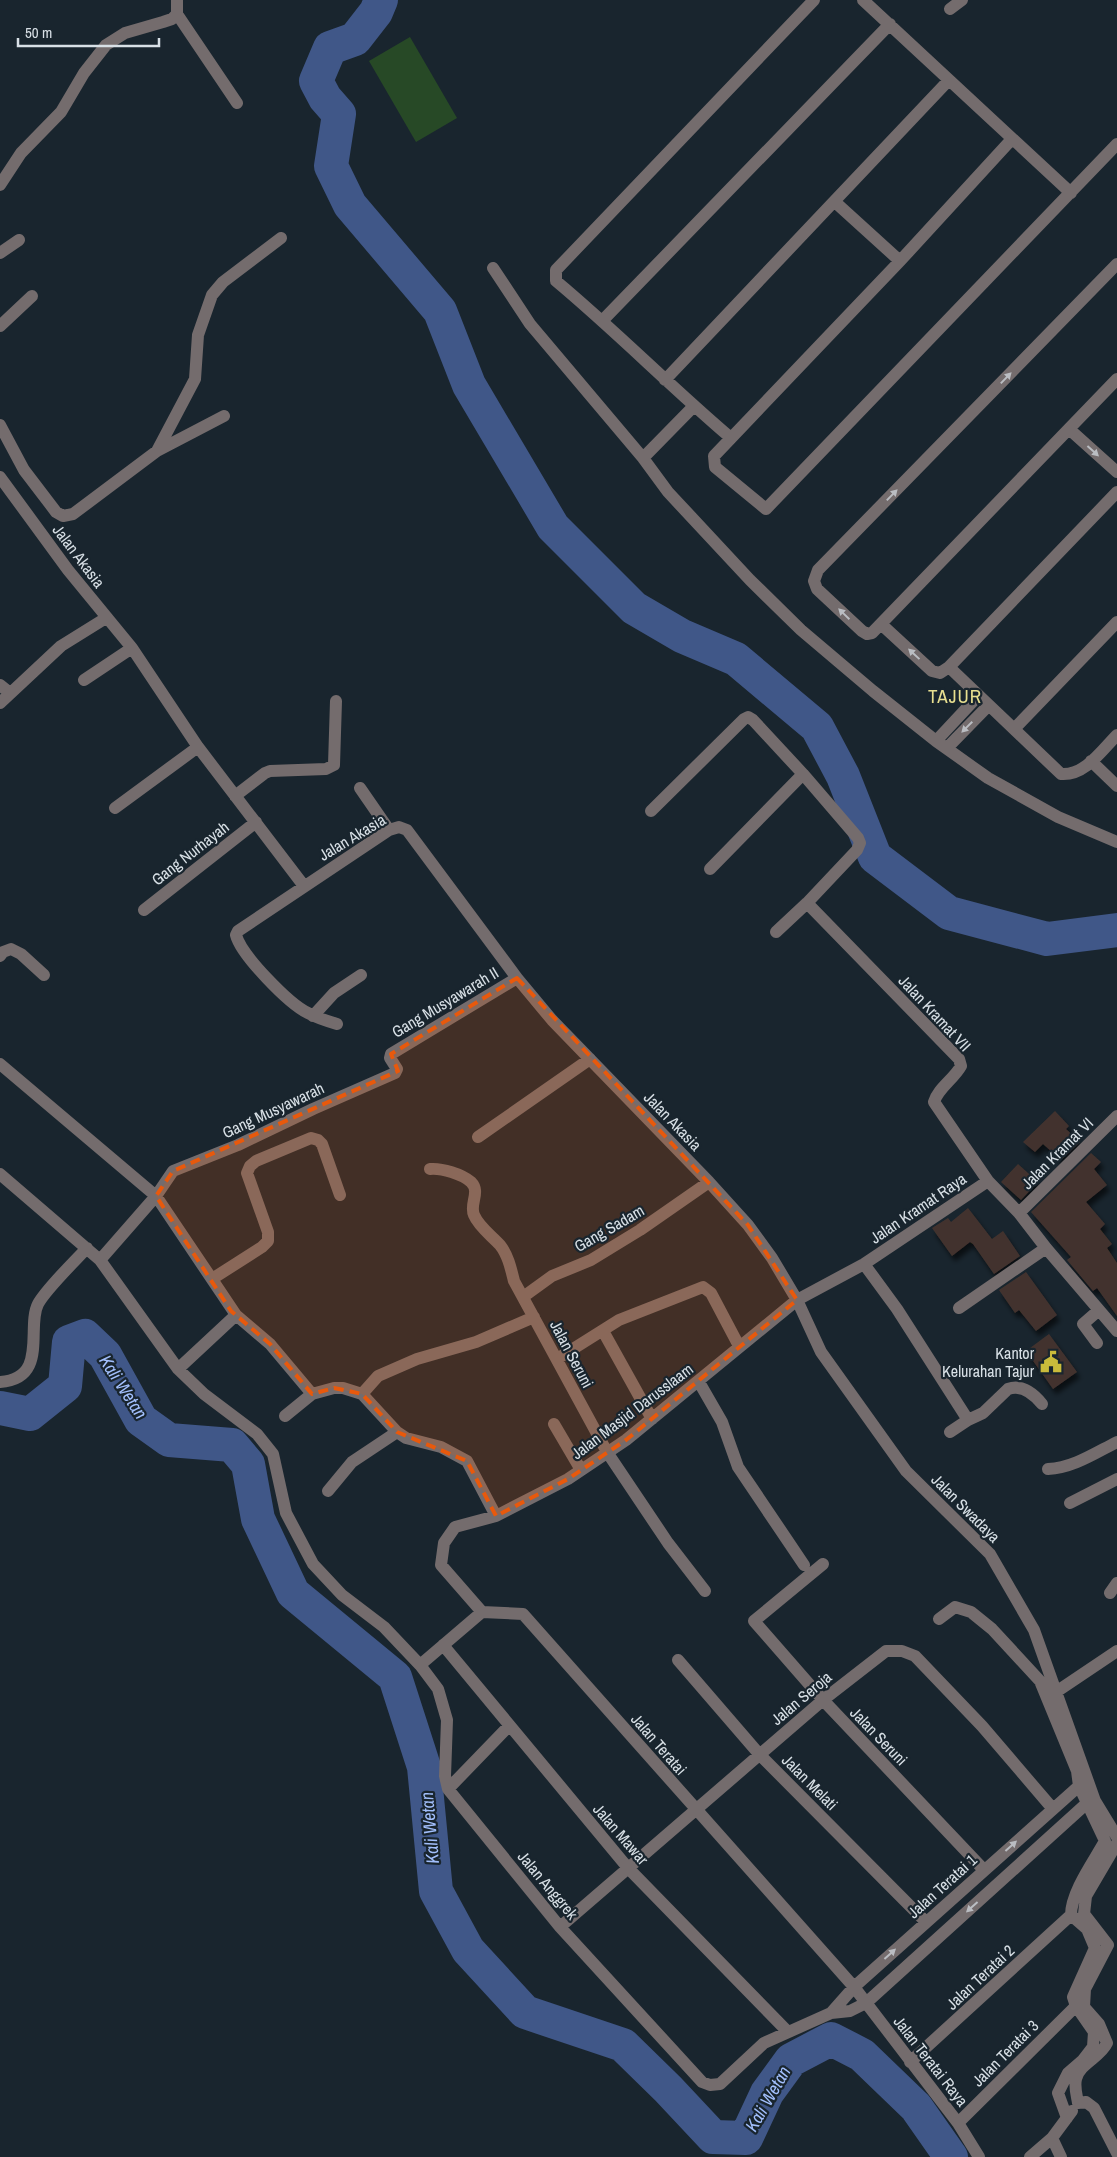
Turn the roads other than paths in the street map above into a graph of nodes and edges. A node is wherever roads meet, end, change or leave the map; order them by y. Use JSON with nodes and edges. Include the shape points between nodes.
{"nodes":[{"id":1,"x":177,"y":0,"type":"edge"},
{"id":2,"x":814,"y":0,"type":"edge"},
{"id":3,"x":863,"y":0,"type":"edge"},
{"id":4,"x":962,"y":0,"type":"edge"},
{"id":5,"x":950,"y":9,"type":"dead end"},
{"id":6,"x":177,"y":14,"type":"junction"},
{"id":7,"x":890,"y":24,"type":"junction"},
{"id":8,"x":949,"y":80,"type":"junction"},
{"id":9,"x":237,"y":103,"type":"dead end"},
{"id":10,"x":1012,"y":139,"type":"junction"},
{"id":11,"x":1117,"y":144,"type":"edge"},
{"id":12,"x":0,"y":185,"type":"edge"},
{"id":13,"x":1070,"y":194,"type":"junction"},
{"id":14,"x":835,"y":202,"type":"junction"},
{"id":15,"x":281,"y":238,"type":"dead end"},
{"id":16,"x":19,"y":240,"type":"dead end"},
{"id":17,"x":0,"y":253,"type":"edge"},
{"id":18,"x":900,"y":261,"type":"junction"},
{"id":19,"x":1117,"y":264,"type":"edge"},
{"id":20,"x":493,"y":268,"type":"dead end"},
{"id":21,"x":32,"y":296,"type":"dead end"},
{"id":22,"x":603,"y":320,"type":"junction"},
{"id":23,"x":0,"y":326,"type":"edge"},
{"id":24,"x":1117,"y":379,"type":"edge"},
{"id":25,"x":665,"y":380,"type":"junction"},
{"id":26,"x":694,"y":406,"type":"junction"},
{"id":27,"x":224,"y":416,"type":"dead end"},
{"id":28,"x":0,"y":425,"type":"edge"},
{"id":29,"x":1069,"y":429,"type":"junction"},
{"id":30,"x":731,"y":438,"type":"junction"},
{"id":31,"x":158,"y":451,"type":"junction"},
{"id":32,"x":643,"y":458,"type":"junction"},
{"id":33,"x":1117,"y":472,"type":"edge"},
{"id":34,"x":0,"y":477,"type":"edge"},
{"id":35,"x":1117,"y":492,"type":"edge"},
{"id":36,"x":106,"y":618,"type":"junction"},
{"id":37,"x":1117,"y":622,"type":"edge"},
{"id":38,"x":881,"y":624,"type":"junction"},
{"id":39,"x":132,"y":648,"type":"junction"},
{"id":40,"x":949,"y":667,"type":"junction"},
{"id":41,"x":84,"y":680,"type":"dead end"},
{"id":42,"x":5,"y":689,"type":"edge"},
{"id":43,"x":978,"y":696,"type":"junction"},
{"id":44,"x":336,"y":701,"type":"dead end"},
{"id":45,"x":0,"y":704,"type":"edge"},
{"id":46,"x":988,"y":706,"type":"junction"},
{"id":47,"x":1014,"y":729,"type":"junction"},
{"id":48,"x":1117,"y":735,"type":"edge"},
{"id":49,"x":942,"y":741,"type":"junction"},
{"id":50,"x":198,"y":747,"type":"junction"},
{"id":51,"x":1091,"y":761,"type":"junction"},
{"id":52,"x":803,"y":774,"type":"junction"},
{"id":53,"x":1117,"y":786,"type":"edge"},
{"id":54,"x":360,"y":788,"type":"dead end"},
{"id":55,"x":235,"y":796,"type":"junction"},
{"id":56,"x":115,"y":808,"type":"dead end"},
{"id":57,"x":651,"y":811,"type":"dead end"},
{"id":58,"x":256,"y":822,"type":"junction"},
{"id":59,"x":389,"y":830,"type":"junction"},
{"id":60,"x":1114,"y":837,"type":"edge"},
{"id":61,"x":710,"y":869,"type":"dead end"},
{"id":62,"x":304,"y":886,"type":"junction"},
{"id":63,"x":806,"y":903,"type":"junction"},
{"id":64,"x":144,"y":910,"type":"dead end"},
{"id":65,"x":776,"y":932,"type":"dead end"},
{"id":66,"x":0,"y":956,"type":"edge"},
{"id":67,"x":44,"y":975,"type":"dead end"},
{"id":68,"x":361,"y":975,"type":"dead end"},
{"id":69,"x":517,"y":978,"type":"junction"},
{"id":70,"x":313,"y":1016,"type":"junction"},
{"id":71,"x":337,"y":1024,"type":"dead end"},
{"id":72,"x":390,"y":1056,"type":"joint"},
{"id":73,"x":590,"y":1059,"type":"junction"},
{"id":74,"x":0,"y":1064,"type":"edge"},
{"id":75,"x":1117,"y":1116,"type":"edge"},
{"id":76,"x":478,"y":1137,"type":"dead end"},
{"id":77,"x":430,"y":1169,"type":"dead end"},
{"id":78,"x":0,"y":1174,"type":"edge"},
{"id":79,"x":988,"y":1181,"type":"junction"},
{"id":80,"x":709,"y":1182,"type":"junction"},
{"id":81,"x":340,"y":1195,"type":"dead end"},
{"id":82,"x":156,"y":1196,"type":"junction"},
{"id":83,"x":1019,"y":1213,"type":"junction"},
{"id":84,"x":87,"y":1248,"type":"junction"},
{"id":85,"x":1046,"y":1248,"type":"junction"},
{"id":86,"x":100,"y":1260,"type":"junction"},
{"id":87,"x":864,"y":1264,"type":"junction"},
{"id":88,"x":212,"y":1279,"type":"junction"},
{"id":89,"x":523,"y":1297,"type":"junction"},
{"id":90,"x":797,"y":1300,"type":"junction"},
{"id":91,"x":959,"y":1308,"type":"dead end"},
{"id":92,"x":1099,"y":1310,"type":"junction"},
{"id":93,"x":236,"y":1315,"type":"junction"},
{"id":94,"x":534,"y":1317,"type":"junction"},
{"id":95,"x":1114,"y":1322,"type":"edge"},
{"id":96,"x":603,"y":1331,"type":"junction"},
{"id":97,"x":1097,"y":1343,"type":"dead end"},
{"id":98,"x":739,"y":1346,"type":"junction"},
{"id":99,"x":556,"y":1359,"type":"junction"},
{"id":100,"x":178,"y":1369,"type":"junction"},
{"id":101,"x":0,"y":1382,"type":"edge"},
{"id":102,"x":698,"y":1382,"type":"junction"},
{"id":103,"x":312,"y":1394,"type":"junction"},
{"id":104,"x":362,"y":1394,"type":"junction"},
{"id":105,"x":1042,"y":1404,"type":"dead end"},
{"id":106,"x":285,"y":1416,"type":"dead end"},
{"id":107,"x":652,"y":1418,"type":"junction"},
{"id":108,"x":968,"y":1420,"type":"junction"},
{"id":109,"x":554,"y":1424,"type":"dead end"},
{"id":110,"x":396,"y":1432,"type":"junction"},
{"id":111,"x":950,"y":1432,"type":"dead end"},
{"id":112,"x":1117,"y":1442,"type":"edge"},
{"id":113,"x":607,"y":1452,"type":"junction"},
{"id":114,"x":1048,"y":1469,"type":"dead end"},
{"id":115,"x":581,"y":1470,"type":"junction"},
{"id":116,"x":1117,"y":1479,"type":"edge"},
{"id":117,"x":328,"y":1491,"type":"dead end"},
{"id":118,"x":1070,"y":1503,"type":"dead end"},
{"id":119,"x":496,"y":1516,"type":"junction"},
{"id":120,"x":823,"y":1564,"type":"dead end"},
{"id":121,"x":804,"y":1565,"type":"dead end"},
{"id":122,"x":705,"y":1591,"type":"dead end"},
{"id":123,"x":482,"y":1612,"type":"junction"},
{"id":124,"x":939,"y":1619,"type":"dead end"},
{"id":125,"x":443,"y":1645,"type":"junction"},
{"id":126,"x":1117,"y":1651,"type":"edge"},
{"id":127,"x":678,"y":1660,"type":"dead end"},
{"id":128,"x":420,"y":1665,"type":"junction"},
{"id":129,"x":1045,"y":1678,"type":"junction"},
{"id":130,"x":1056,"y":1692,"type":"junction"},
{"id":131,"x":823,"y":1700,"type":"junction"},
{"id":132,"x":509,"y":1726,"type":"junction"},
{"id":133,"x":760,"y":1755,"type":"junction"},
{"id":134,"x":1079,"y":1786,"type":"junction"},
{"id":135,"x":448,"y":1788,"type":"junction"},
{"id":136,"x":1086,"y":1804,"type":"junction"},
{"id":137,"x":1053,"y":1809,"type":"junction"},
{"id":138,"x":696,"y":1810,"type":"junction"},
{"id":139,"x":1117,"y":1837,"type":"edge"},
{"id":140,"x":1117,"y":1843,"type":"edge"},
{"id":141,"x":628,"y":1868,"type":"junction"},
{"id":142,"x":984,"y":1870,"type":"junction"},
{"id":143,"x":1071,"y":1915,"type":"junction"},
{"id":144,"x":926,"y":1922,"type":"junction"},
{"id":145,"x":560,"y":1927,"type":"junction"},
{"id":146,"x":854,"y":1987,"type":"junction"},
{"id":147,"x":866,"y":2003,"type":"junction"},
{"id":148,"x":1076,"y":2006,"type":"junction"},
{"id":149,"x":831,"y":2013,"type":"junction"},
{"id":150,"x":787,"y":2032,"type":"junction"},
{"id":151,"x":910,"y":2062,"type":"junction"},
{"id":152,"x":720,"y":2084,"type":"joint"},
{"id":153,"x":1078,"y":2104,"type":"junction"},
{"id":154,"x":1067,"y":2118,"type":"junction"},
{"id":155,"x":958,"y":2123,"type":"junction"},
{"id":156,"x":1052,"y":2138,"type":"junction"},
{"id":157,"x":1117,"y":2154,"type":"edge"},
{"id":158,"x":979,"y":2157,"type":"edge"},
{"id":159,"x":1030,"y":2157,"type":"edge"},
{"id":160,"x":1061,"y":2157,"type":"edge"}],
"edges":[{"from":1,"to":6,"type":"street"},
{"from":2,"to":22,"type":"street","via":[[556,270],[556,281]]},
{"from":3,"to":7,"type":"street"},
{"from":4,"to":5,"type":"street"},
{"from":6,"to":9,"type":"street"},
{"from":6,"to":12,"type":"street","via":[[172,19],[125,33],[106,45],[84,73],[62,112],[21,153]]},
{"from":7,"to":8,"type":"street"},
{"from":7,"to":22,"type":"street"},
{"from":8,"to":10,"type":"street"},
{"from":8,"to":14,"type":"street"},
{"from":10,"to":13,"type":"street"},
{"from":10,"to":18,"type":"street"},
{"from":11,"to":13,"type":"street"},
{"from":13,"to":30,"type":"street","via":[[766,509],[715,467],[714,456]]},
{"from":14,"to":18,"type":"street"},
{"from":14,"to":25,"type":"street"},
{"from":15,"to":31,"type":"street","via":[[223,282],[212,295],[198,335],[196,379]]},
{"from":16,"to":17,"type":"street"},
{"from":18,"to":30,"type":"street"},
{"from":38,"to":19,"type":"street","one_way":true,"via":[[872,633],[862,632],[818,589],[814,581],[818,570]]},
{"from":20,"to":32,"type":"street","via":[[530,324]]},
{"from":21,"to":23,"type":"street"},
{"from":22,"to":25,"type":"street"},
{"from":24,"to":29,"type":"street"},
{"from":25,"to":26,"type":"street"},
{"from":26,"to":30,"type":"street"},
{"from":26,"to":32,"type":"street"},
{"from":27,"to":31,"type":"street"},
{"from":28,"to":31,"type":"street","via":[[24,470],[56,512],[63,516],[73,514]]},
{"from":29,"to":33,"type":"street","one_way":true},
{"from":29,"to":38,"type":"street"},
{"from":32,"to":49,"type":"street","via":[[668,492],[795,624],[873,692]]},
{"from":34,"to":36,"type":"street","name":"Jalan Akasia"},
{"from":35,"to":40,"type":"street"},
{"from":36,"to":39,"type":"street","name":"Jalan Akasia"},
{"from":36,"to":42,"type":"street","via":[[61,646]]},
{"from":37,"to":47,"type":"street"},
{"from":40,"to":38,"type":"street","one_way":true,"via":[[940,673],[932,671]]},
{"from":39,"to":41,"type":"street"},
{"from":39,"to":50,"type":"street","name":"Jalan Akasia"},
{"from":40,"to":43,"type":"street"},
{"from":42,"to":45,"type":"street"},
{"from":43,"to":46,"type":"street"},
{"from":43,"to":49,"type":"street"},
{"from":44,"to":55,"type":"street","via":[[334,765],[326,769],[270,771]]},
{"from":46,"to":47,"type":"street"},
{"from":46,"to":49,"type":"street","one_way":true},
{"from":47,"to":51,"type":"street","via":[[1062,774],[1071,775]]},
{"from":48,"to":51,"type":"street"},
{"from":49,"to":60,"type":"street","via":[[988,778],[1058,816]]},
{"from":50,"to":55,"type":"street","name":"Jalan Akasia"},
{"from":50,"to":56,"type":"street"},
{"from":51,"to":53,"type":"street"},
{"from":52,"to":57,"type":"street","via":[[748,717]]},
{"from":52,"to":61,"type":"street"},
{"from":52,"to":63,"type":"street","via":[[860,843]]},
{"from":54,"to":59,"type":"street"},
{"from":55,"to":58,"type":"street","name":"Jalan Akasia"},
{"from":58,"to":62,"type":"street","name":"Jalan Akasia"},
{"from":58,"to":64,"type":"street","name":"Gang Nurhayah"},
{"from":59,"to":62,"type":"street","name":"Jalan Akasia"},
{"from":59,"to":69,"type":"street","name":"Jalan Akasia","via":[[399,827],[407,830]]},
{"from":62,"to":70,"type":"street","via":[[236,935],[247,956],[277,989]]},
{"from":63,"to":65,"type":"street"},
{"from":63,"to":79,"type":"street","name":"Jalan Kramat VII","via":[[959,1059],[961,1066],[957,1073],[934,1102]]},
{"from":66,"to":67,"type":"street","via":[[11,949]]},
{"from":68,"to":70,"type":"street","via":[[334,993]]},
{"from":69,"to":72,"type":"street","name":"Gang Musyawarah II"},
{"from":69,"to":73,"type":"street","name":"Jalan Akasia"},
{"from":70,"to":71,"type":"street"},
{"from":72,"to":82,"type":"street","name":"Gang Musyawarah","via":[[397,1069],[395,1073],[173,1172]]},
{"from":73,"to":76,"type":"street"},
{"from":73,"to":80,"type":"street","name":"Jalan Akasia"},
{"from":74,"to":82,"type":"street"},
{"from":75,"to":83,"type":"street","name":"Jalan Kramat VI"},
{"from":77,"to":89,"type":"street","name":"Jalan Seruni","via":[[444,1170],[469,1180],[473,1185],[476,1192],[472,1212],[500,1246]]},
{"from":78,"to":84,"type":"street"},
{"from":79,"to":83,"type":"street","name":"Jalan Kramat Raya"},
{"from":79,"to":87,"type":"street","name":"Jalan Kramat Raya"},
{"from":80,"to":89,"type":"street","name":"Gang Sadam","via":[[640,1230],[591,1260],[552,1276]]},
{"from":80,"to":90,"type":"street","name":"Jalan Akasia","via":[[748,1225]]},
{"from":81,"to":88,"type":"street","via":[[318,1140],[311,1138],[256,1161],[247,1173],[268,1232],[268,1241]]},
{"from":82,"to":86,"type":"street"},
{"from":82,"to":88,"type":"street"},
{"from":83,"to":85,"type":"street","name":"Jalan Kramat Raya"},
{"from":84,"to":86,"type":"street"},
{"from":84,"to":101,"type":"street","via":[[38,1304],[34,1350],[24,1372]]},
{"from":85,"to":91,"type":"street"},
{"from":85,"to":92,"type":"street","name":"Jalan Kramat Raya"},
{"from":86,"to":100,"type":"street"},
{"from":87,"to":90,"type":"street","name":"Jalan Kramat Raya"},
{"from":87,"to":108,"type":"street"},
{"from":88,"to":93,"type":"street"},
{"from":89,"to":94,"type":"street","name":"Jalan Seruni"},
{"from":90,"to":98,"type":"street","name":"Jalan Masjid Darusslaam"},
{"from":90,"to":129,"type":"street","name":"Jalan Swadaya","via":[[821,1352],[906,1471],[990,1554],[1034,1630]]},
{"from":92,"to":95,"type":"street","name":"Jalan Kramat Raya"},
{"from":92,"to":97,"type":"street","via":[[1083,1324]]},
{"from":93,"to":100,"type":"street"},
{"from":93,"to":103,"type":"street","via":[[270,1344]]},
{"from":94,"to":99,"type":"street","name":"Jalan Seruni"},
{"from":94,"to":104,"type":"street","via":[[476,1342],[417,1359],[378,1376]]},
{"from":96,"to":98,"type":"street","via":[[619,1320],[704,1287],[711,1293]]},
{"from":96,"to":99,"type":"street"},
{"from":96,"to":107,"type":"street"},
{"from":98,"to":102,"type":"street","name":"Jalan Masjid Darusslaam"},
{"from":99,"to":113,"type":"street","name":"Jalan Seruni"},
{"from":100,"to":128,"type":"street","via":[[204,1394],[256,1434],[273,1454],[286,1513],[314,1564],[342,1596],[384,1627]]},
{"from":102,"to":107,"type":"street","name":"Jalan Masjid Darusslaam"},
{"from":102,"to":121,"type":"street","via":[[722,1422],[738,1467]]},
{"from":103,"to":104,"type":"street","via":[[334,1388]]},
{"from":103,"to":106,"type":"street"},
{"from":104,"to":110,"type":"street"},
{"from":105,"to":108,"type":"street","via":[[1028,1391],[1013,1387],[983,1413]]},
{"from":107,"to":113,"type":"street","name":"Jalan Masjid Darusslaam"},
{"from":108,"to":111,"type":"street"},
{"from":109,"to":115,"type":"street"},
{"from":110,"to":117,"type":"street","via":[[352,1462]]},
{"from":110,"to":119,"type":"street","via":[[406,1438],[441,1447],[466,1461]]},
{"from":112,"to":114,"type":"street","via":[[1078,1462],[1060,1469]]},
{"from":113,"to":115,"type":"street","name":"Jalan Masjid Darusslaam"},
{"from":113,"to":122,"type":"street","name":"Jalan Seruni","via":[[668,1543]]},
{"from":115,"to":119,"type":"street","name":"Jalan Masjid Darusslaam"},
{"from":116,"to":118,"type":"street"},
{"from":119,"to":123,"type":"street","name":"Jalan Masjid Darusslaam","via":[[455,1528],[444,1543],[440,1565]]},
{"from":120,"to":131,"type":"street","name":"Jalan Seruni","via":[[754,1621]]},
{"from":123,"to":125,"type":"street"},
{"from":123,"to":138,"type":"street","name":"Jalan Teratai","via":[[523,1614]]},
{"from":124,"to":129,"type":"street","via":[[955,1607],[971,1612]]},
{"from":125,"to":128,"type":"street"},
{"from":125,"to":132,"type":"street","name":"Jalan Mawar"},
{"from":126,"to":130,"type":"street"},
{"from":127,"to":133,"type":"street","name":"Jalan Melati"},
{"from":128,"to":135,"type":"street","via":[[438,1690],[447,1720],[445,1776]]},
{"from":129,"to":130,"type":"street","name":"Jalan Swadaya"},
{"from":129,"to":134,"type":"street","via":[[1077,1771]]},
{"from":130,"to":139,"type":"street","name":"Jalan Swadaya","via":[[1095,1801]]},
{"from":131,"to":133,"type":"street","name":"Jalan Seroja"},
{"from":131,"to":137,"type":"street","name":"Jalan Seroja","via":[[886,1651],[902,1650],[915,1656],[982,1726]]},
{"from":131,"to":142,"type":"street","name":"Jalan Seruni"},
{"from":132,"to":135,"type":"street"},
{"from":132,"to":141,"type":"street","name":"Jalan Mawar"},
{"from":133,"to":138,"type":"street","name":"Jalan Seroja"},
{"from":133,"to":144,"type":"street","name":"Jalan Melati"},
{"from":134,"to":136,"type":"street"},
{"from":134,"to":137,"type":"street","name":"Jalan Teratai 1"},
{"from":135,"to":145,"type":"street","name":"Jalan Anggrek"},
{"from":136,"to":143,"type":"street","via":[[1105,1841],[1082,1881]]},
{"from":136,"to":147,"type":"street","name":"Jalan Teratai 1","one_way":true},
{"from":142,"to":137,"type":"street","name":"Jalan Teratai 1","one_way":true},
{"from":138,"to":141,"type":"street","name":"Jalan Seroja"},
{"from":138,"to":146,"type":"street","name":"Jalan Teratai"},
{"from":140,"to":153,"type":"street","via":[[1086,1896],[1084,1914],[1108,1945],[1085,1989],[1084,2008],[1099,2024],[1107,2043],[1078,2073]]},
{"from":141,"to":145,"type":"street","name":"Jalan Seroja"},
{"from":141,"to":150,"type":"street","name":"Jalan Mawar"},
{"from":142,"to":144,"type":"street","name":"Jalan Teratai 1"},
{"from":143,"to":148,"type":"street","via":[[1086,1929],[1095,1948],[1073,1997]]},
{"from":143,"to":151,"type":"street","name":"Jalan Teratai 2"},
{"from":146,"to":144,"type":"street","name":"Jalan Teratai 1","one_way":true},
{"from":145,"to":152,"type":"street","name":"Jalan Anggrek","via":[[702,2082]]},
{"from":146,"to":147,"type":"street","name":"Jalan Teratai Raya"},
{"from":146,"to":149,"type":"street","name":"Jalan Teratai 1"},
{"from":147,"to":149,"type":"street","name":"Jalan Teratai 1","via":[[850,2011]]},
{"from":147,"to":151,"type":"street","name":"Jalan Teratai Raya"},
{"from":148,"to":154,"type":"street","via":[[1094,2032],[1092,2047],[1068,2073],[1058,2093]]},
{"from":148,"to":155,"type":"street","name":"Jalan Teratai 3"},
{"from":149,"to":150,"type":"street","name":"Jalan Teratai 1"},
{"from":150,"to":152,"type":"street","name":"Jalan Teratai 1","via":[[764,2043]]},
{"from":151,"to":155,"type":"street","name":"Jalan Teratai Raya"},
{"from":153,"to":154,"type":"street"},
{"from":153,"to":157,"type":"street","via":[[1086,2102],[1094,2108]]},
{"from":154,"to":156,"type":"street"},
{"from":155,"to":158,"type":"street","name":"Jalan Teratai Raya"},
{"from":156,"to":159,"type":"street"},
{"from":156,"to":160,"type":"street"}]}
